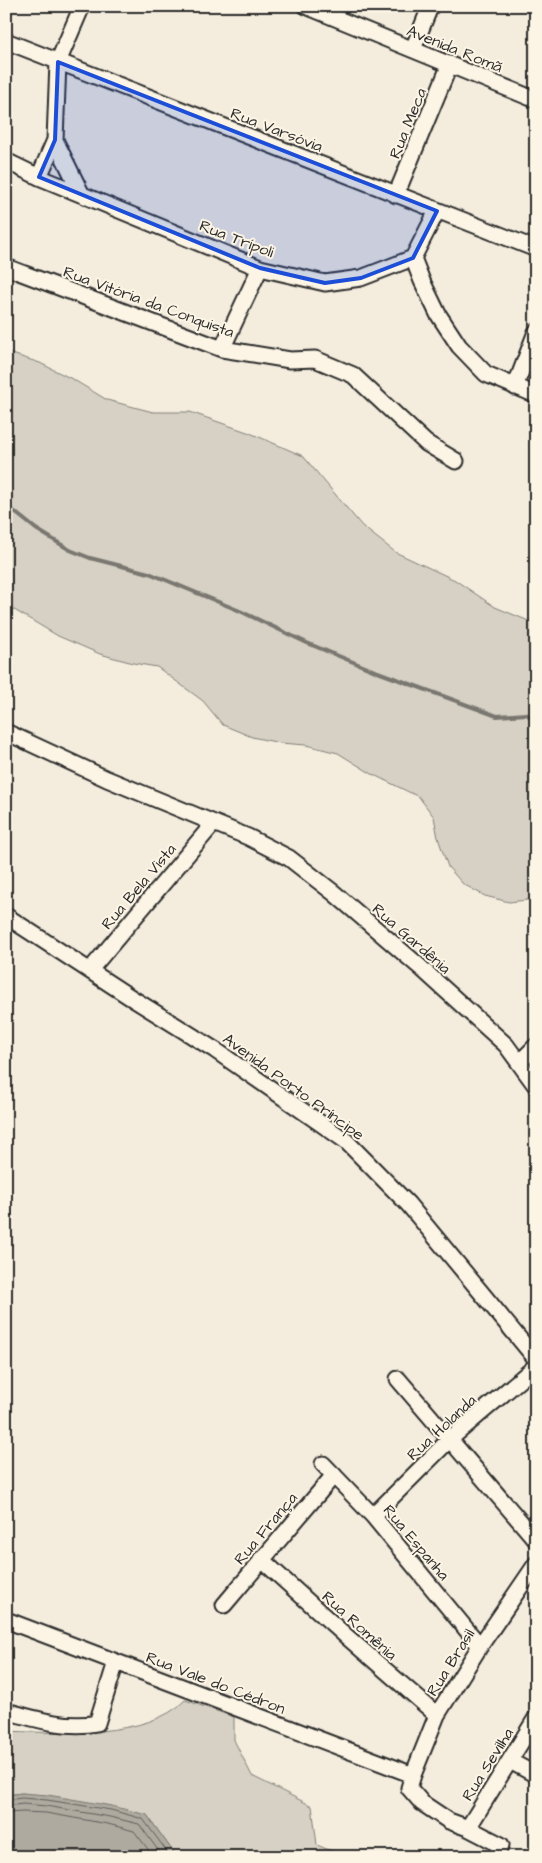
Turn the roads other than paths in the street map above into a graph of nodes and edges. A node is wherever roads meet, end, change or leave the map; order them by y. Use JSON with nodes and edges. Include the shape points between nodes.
{"nodes":[{"id":1,"x":82,"y":6,"type":"edge"},
{"id":2,"x":306,"y":6,"type":"edge"},
{"id":3,"x":430,"y":7,"type":"edge"},
{"id":4,"x":6,"y":41,"type":"edge"},
{"id":5,"x":413,"y":49,"type":"junction"},
{"id":6,"x":58,"y":62,"type":"junction"},
{"id":7,"x":450,"y":64,"type":"junction"},
{"id":8,"x":536,"y":100,"type":"edge"},
{"id":9,"x":55,"y":140,"type":"junction"},
{"id":10,"x":6,"y":161,"type":"edge"},
{"id":11,"x":39,"y":177,"type":"junction"},
{"id":12,"x":81,"y":193,"type":"junction"},
{"id":13,"x":396,"y":195,"type":"junction"},
{"id":14,"x":437,"y":211,"type":"junction"},
{"id":15,"x":536,"y":249,"type":"edge"},
{"id":16,"x":413,"y":258,"type":"junction"},
{"id":17,"x":6,"y":267,"type":"edge"},
{"id":18,"x":260,"y":268,"type":"junction"},
{"id":19,"x":536,"y":332,"type":"edge"},
{"id":20,"x":222,"y":349,"type":"junction"},
{"id":21,"x":515,"y":386,"type":"junction"},
{"id":22,"x":536,"y":395,"type":"edge"},
{"id":23,"x":456,"y":461,"type":"dead end"},
{"id":24,"x":6,"y":732,"type":"edge"},
{"id":25,"x":213,"y":824,"type":"junction"},
{"id":26,"x":6,"y":916,"type":"edge"},
{"id":27,"x":90,"y":970,"type":"junction"},
{"id":28,"x":536,"y":1046,"type":"edge"},
{"id":29,"x":520,"y":1062,"type":"junction"},
{"id":30,"x":536,"y":1086,"type":"edge"},
{"id":31,"x":536,"y":1359,"type":"edge"},
{"id":32,"x":536,"y":1366,"type":"edge"},
{"id":33,"x":398,"y":1379,"type":"dead end"},
{"id":34,"x":450,"y":1440,"type":"junction"},
{"id":35,"x":328,"y":1469,"type":"joint"},
{"id":36,"x":373,"y":1516,"type":"junction"},
{"id":37,"x":536,"y":1540,"type":"edge"},
{"id":38,"x":261,"y":1559,"type":"junction"},
{"id":39,"x":536,"y":1564,"type":"edge"},
{"id":40,"x":224,"y":1605,"type":"dead end"},
{"id":41,"x":6,"y":1620,"type":"edge"},
{"id":42,"x":480,"y":1646,"type":"junction"},
{"id":43,"x":116,"y":1662,"type":"junction"},
{"id":44,"x":6,"y":1710,"type":"edge"},
{"id":45,"x":437,"y":1715,"type":"junction"},
{"id":46,"x":535,"y":1722,"type":"edge"},
{"id":47,"x":510,"y":1761,"type":"junction"},
{"id":48,"x":536,"y":1775,"type":"edge"},
{"id":49,"x":411,"y":1782,"type":"junction"},
{"id":50,"x":468,"y":1828,"type":"junction"},
{"id":51,"x":495,"y":1857,"type":"edge"}],
"edges":[{"from":1,"to":6,"type":"street"},
{"from":2,"to":5,"type":"street","name":"Avenida Romã"},
{"from":3,"to":5,"type":"street"},
{"from":4,"to":6,"type":"street","name":"Rua Varsóvia"},
{"from":5,"to":7,"type":"street","name":"Avenida Romã"},
{"from":6,"to":9,"type":"street"},
{"from":6,"to":13,"type":"street","name":"Rua Varsóvia"},
{"from":7,"to":8,"type":"street","name":"Avenida Romã"},
{"from":7,"to":13,"type":"street","name":"Rua Meca"},
{"from":9,"to":11,"type":"street"},
{"from":9,"to":12,"type":"street"},
{"from":10,"to":11,"type":"street","name":"Rua Trípoli"},
{"from":11,"to":12,"type":"street","name":"Rua Trípoli"},
{"from":12,"to":18,"type":"street","name":"Rua Trípoli"},
{"from":13,"to":14,"type":"street","name":"Rua Varsóvia"},
{"from":14,"to":15,"type":"street","name":"Rua Varsóvia"},
{"from":14,"to":16,"type":"street"},
{"from":16,"to":18,"type":"street","name":"Rua Trípoli","via":[[361,278],[325,283]]},
{"from":16,"to":21,"type":"street","via":[[438,314],[459,346],[486,374]]},
{"from":17,"to":20,"type":"street","name":"Rua Vitória da Conquista"},
{"from":18,"to":20,"type":"street"},
{"from":19,"to":21,"type":"street"},
{"from":20,"to":23,"type":"street","name":"Rua Vitória da Conquista","via":[[290,360],[315,359],[353,375],[426,443]]},
{"from":21,"to":22,"type":"street"},
{"from":24,"to":25,"type":"street"},
{"from":25,"to":27,"type":"street","name":"Rua Bela Vista"},
{"from":25,"to":29,"type":"street","name":"Rua Gardênia","via":[[289,858],[334,893],[492,1032]]},
{"from":26,"to":27,"type":"street","name":"Avenida Porto Príncipe"},
{"from":27,"to":31,"type":"street","name":"Avenida Porto Príncipe","via":[[215,1050],[346,1141],[414,1210]]},
{"from":28,"to":29,"type":"street"},
{"from":29,"to":30,"type":"street","name":"Rua Gardênia"},
{"from":32,"to":34,"type":"street","name":"Rua Holanda"},
{"from":33,"to":34,"type":"street"},
{"from":34,"to":36,"type":"street","name":"Rua Holanda"},
{"from":34,"to":37,"type":"street"},
{"from":35,"to":36,"type":"street","name":"Rua Espanha"},
{"from":35,"to":38,"type":"street","name":"Rua França"},
{"from":36,"to":42,"type":"street","name":"Rua Espanha"},
{"from":38,"to":40,"type":"street","name":"Rua França"},
{"from":38,"to":45,"type":"street","name":"Rua Romênia"},
{"from":39,"to":42,"type":"street","name":"Rua Brasil"},
{"from":41,"to":43,"type":"street","name":"Rua Vale do Cédron"},
{"from":42,"to":45,"type":"street","name":"Rua Brasil"},
{"from":43,"to":44,"type":"street","via":[[97,1723],[83,1726],[37,1720]]},
{"from":43,"to":49,"type":"street","name":"Rua Vale do Cédron"},
{"from":45,"to":49,"type":"street","name":"Rua Brasil"},
{"from":46,"to":47,"type":"street","name":"Rua Sevilha"},
{"from":47,"to":48,"type":"street"},
{"from":47,"to":50,"type":"street","name":"Rua Sevilha"},
{"from":49,"to":50,"type":"street","via":[[422,1803]]},
{"from":50,"to":51,"type":"street","via":[[500,1845]]}]}
